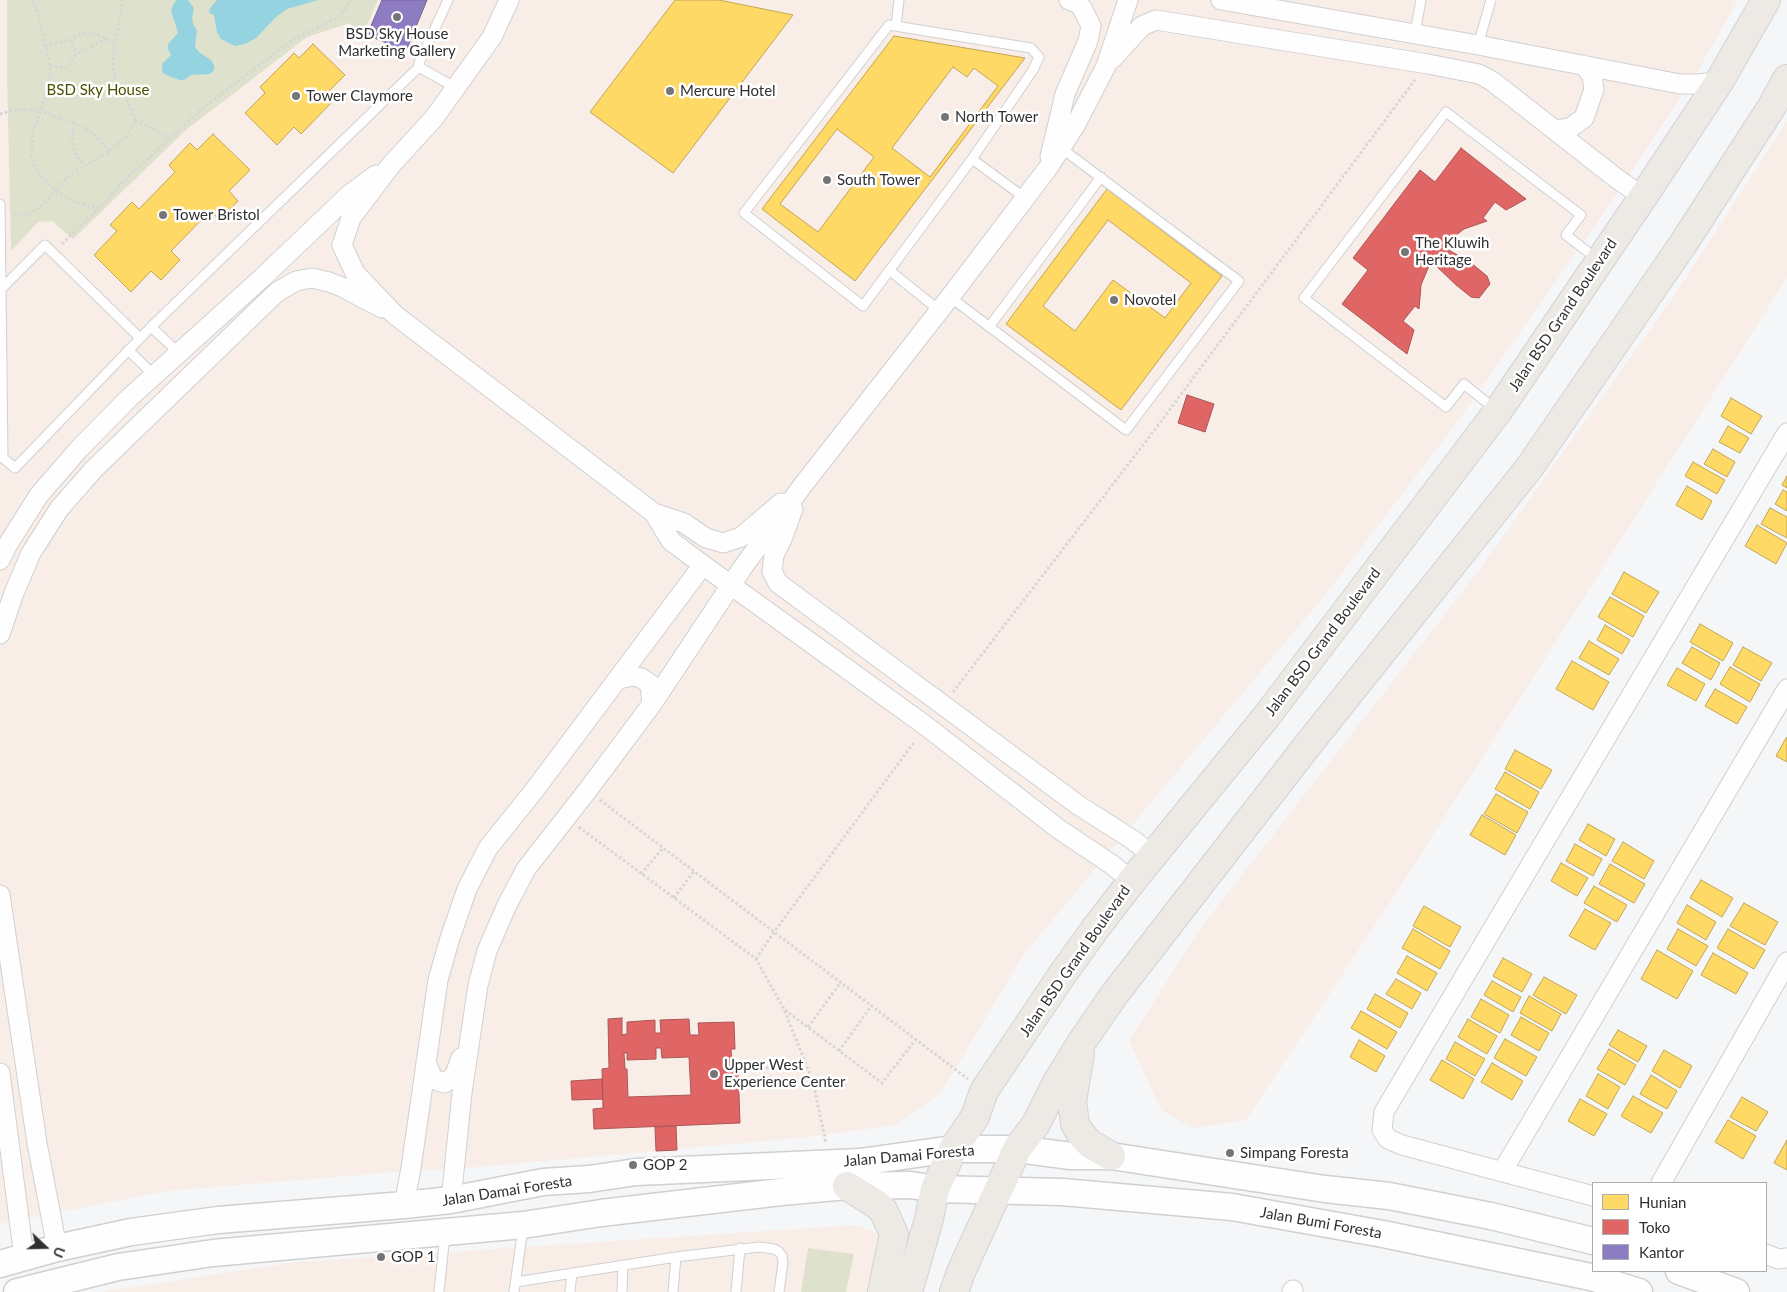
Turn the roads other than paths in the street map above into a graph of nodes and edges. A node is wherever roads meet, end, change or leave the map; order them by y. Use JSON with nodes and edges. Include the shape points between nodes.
{"nodes":[{"id":1,"x":448,"y":0,"type":"edge"},
{"id":2,"x":509,"y":0,"type":"edge"},
{"id":3,"x":900,"y":0,"type":"edge"},
{"id":4,"x":1068,"y":0,"type":"edge"},
{"id":5,"x":1128,"y":0,"type":"edge"},
{"id":6,"x":1221,"y":0,"type":"edge"},
{"id":7,"x":1421,"y":0,"type":"edge"},
{"id":8,"x":1491,"y":0,"type":"edge"},
{"id":9,"x":1766,"y":0,"type":"edge"},
{"id":10,"x":896,"y":26,"type":"junction"},
{"id":11,"x":1415,"y":33,"type":"junction"},
{"id":12,"x":1478,"y":45,"type":"junction"},
{"id":13,"x":1584,"y":65,"type":"junction"},
{"id":14,"x":1106,"y":66,"type":"junction"},
{"id":15,"x":419,"y":67,"type":"junction"},
{"id":16,"x":1787,"y":79,"type":"edge"},
{"id":17,"x":1719,"y":82,"type":"junction"},
{"id":18,"x":456,"y":88,"type":"junction"},
{"id":19,"x":1555,"y":130,"type":"junction"},
{"id":20,"x":1061,"y":148,"type":"junction"},
{"id":21,"x":972,"y":159,"type":"junction"},
{"id":22,"x":391,"y":166,"type":"junction"},
{"id":23,"x":1048,"y":168,"type":"junction"},
{"id":24,"x":1101,"y":177,"type":"junction"},
{"id":25,"x":1643,"y":197,"type":"junction"},
{"id":26,"x":1025,"y":198,"type":"junction"},
{"id":27,"x":0,"y":204,"type":"edge"},
{"id":28,"x":0,"y":218,"type":"edge"},
{"id":29,"x":1600,"y":261,"type":"junction"},
{"id":30,"x":889,"y":270,"type":"junction"},
{"id":31,"x":263,"y":277,"type":"junction"},
{"id":32,"x":1,"y":289,"type":"edge"},
{"id":33,"x":277,"y":292,"type":"junction"},
{"id":34,"x":945,"y":304,"type":"junction"},
{"id":35,"x":395,"y":315,"type":"junction"},
{"id":36,"x":151,"y":327,"type":"junction"},
{"id":37,"x":989,"y":327,"type":"junction"},
{"id":38,"x":140,"y":338,"type":"junction"},
{"id":39,"x":128,"y":350,"type":"junction"},
{"id":40,"x":179,"y":353,"type":"junction"},
{"id":41,"x":154,"y":376,"type":"junction"},
{"id":42,"x":1498,"y":411,"type":"junction"},
{"id":43,"x":1787,"y":433,"type":"edge"},
{"id":44,"x":802,"y":485,"type":"junction"},
{"id":45,"x":654,"y":514,"type":"junction"},
{"id":46,"x":0,"y":560,"type":"edge"},
{"id":47,"x":703,"y":565,"type":"junction"},
{"id":48,"x":731,"y":585,"type":"junction"},
{"id":49,"x":0,"y":634,"type":"edge"},
{"id":50,"x":619,"y":679,"type":"junction"},
{"id":51,"x":1787,"y":689,"type":"edge"},
{"id":52,"x":652,"y":704,"type":"junction"},
{"id":53,"x":1078,"y":805,"type":"junction"},
{"id":54,"x":1060,"y":830,"type":"junction"},
{"id":55,"x":1152,"y":856,"type":"junction"},
{"id":56,"x":1132,"y":881,"type":"junction"},
{"id":57,"x":0,"y":895,"type":"edge"},
{"id":58,"x":1787,"y":962,"type":"edge"},
{"id":59,"x":472,"y":1029,"type":"junction"},
{"id":60,"x":1082,"y":1043,"type":"junction"},
{"id":61,"x":426,"y":1062,"type":"junction"},
{"id":62,"x":0,"y":1073,"type":"edge"},
{"id":63,"x":37,"y":1143,"type":"junction"},
{"id":64,"x":10,"y":1147,"type":"junction"},
{"id":65,"x":953,"y":1149,"type":"junction"},
{"id":66,"x":1017,"y":1149,"type":"junction"},
{"id":67,"x":1111,"y":1156,"type":"junction"},
{"id":68,"x":1502,"y":1172,"type":"junction"},
{"id":69,"x":1662,"y":1182,"type":"edge"},
{"id":70,"x":847,"y":1186,"type":"junction"},
{"id":71,"x":935,"y":1189,"type":"junction"},
{"id":72,"x":998,"y":1191,"type":"junction"},
{"id":73,"x":1592,"y":1196,"type":"edge"},
{"id":74,"x":451,"y":1200,"type":"junction"},
{"id":75,"x":404,"y":1205,"type":"junction"},
{"id":76,"x":523,"y":1225,"type":"junction"},
{"id":77,"x":446,"y":1232,"type":"junction"},
{"id":78,"x":1592,"y":1241,"type":"edge"},
{"id":79,"x":57,"y":1248,"type":"junction"},
{"id":80,"x":740,"y":1248,"type":"junction"},
{"id":81,"x":1767,"y":1254,"type":"edge"},
{"id":82,"x":676,"y":1257,"type":"junction"},
{"id":83,"x":1787,"y":1258,"type":"edge"},
{"id":84,"x":12,"y":1261,"type":"edge"},
{"id":85,"x":623,"y":1265,"type":"junction"},
{"id":86,"x":1682,"y":1272,"type":"edge"},
{"id":87,"x":572,"y":1273,"type":"junction"},
{"id":88,"x":516,"y":1282,"type":"junction"},
{"id":89,"x":17,"y":1292,"type":"edge"},
{"id":90,"x":439,"y":1292,"type":"edge"},
{"id":91,"x":514,"y":1292,"type":"edge"},
{"id":92,"x":570,"y":1292,"type":"edge"},
{"id":93,"x":622,"y":1292,"type":"edge"},
{"id":94,"x":673,"y":1292,"type":"edge"},
{"id":95,"x":736,"y":1292,"type":"edge"},
{"id":96,"x":779,"y":1292,"type":"edge"},
{"id":97,"x":882,"y":1292,"type":"edge"},
{"id":98,"x":908,"y":1292,"type":"edge"},
{"id":99,"x":954,"y":1292,"type":"edge"},
{"id":100,"x":1638,"y":1292,"type":"edge"},
{"id":101,"x":1736,"y":1292,"type":"edge"}],
"edges":[{"from":1,"to":15,"type":"lane"},
{"from":2,"to":18,"type":"street","via":[[492,37]]},
{"from":3,"to":10,"type":"lane"},
{"from":4,"to":23,"type":"street","via":[[1079,4],[1091,26],[1088,41],[1065,94]]},
{"from":5,"to":14,"type":"street"},
{"from":6,"to":11,"type":"street"},
{"from":7,"to":11,"type":"lane"},
{"from":8,"to":12,"type":"lane"},
{"from":9,"to":17,"type":"main road","name":"Jalan BSD Grand Boulevard"},
{"from":10,"to":21,"type":"lane","via":[[1031,48],[1039,57]]},
{"from":10,"to":30,"type":"lane","via":[[889,25],[744,213],[863,306]]},
{"from":11,"to":12,"type":"street"},
{"from":12,"to":13,"type":"street"},
{"from":13,"to":17,"type":"street","via":[[1680,84]]},
{"from":13,"to":19,"type":"street","via":[[1592,76],[1594,89],[1584,118],[1570,128]]},
{"from":14,"to":19,"type":"street","via":[[1142,26],[1156,20],[1479,74]]},
{"from":14,"to":20,"type":"street"},
{"from":15,"to":18,"type":"lane"},
{"from":15,"to":36,"type":"lane"},
{"from":16,"to":60,"type":"main road","via":[[1683,244],[1529,468],[1307,746],[1114,995]]},
{"from":17,"to":25,"type":"main road","name":"Jalan BSD Grand Boulevard"},
{"from":18,"to":22,"type":"street"},
{"from":19,"to":25,"type":"street"},
{"from":20,"to":23,"type":"street"},
{"from":20,"to":24,"type":"lane"},
{"from":21,"to":26,"type":"lane"},
{"from":21,"to":30,"type":"lane"},
{"from":22,"to":31,"type":"street","via":[[349,195]]},
{"from":22,"to":35,"type":"street","via":[[351,218],[342,245],[355,273]]},
{"from":23,"to":26,"type":"street"},
{"from":24,"to":37,"type":"lane"},
{"from":24,"to":37,"type":"lane","via":[[1238,281],[1126,430]]},
{"from":25,"to":29,"type":"main road","name":"Jalan BSD Grand Boulevard"},
{"from":26,"to":34,"type":"street"},
{"from":27,"to":28,"type":"lane"},
{"from":28,"to":32,"type":"lane"},
{"from":29,"to":42,"type":"main road","name":"Jalan BSD Grand Boulevard"},
{"from":29,"to":42,"type":"lane","via":[[1566,235],[1581,215],[1446,112],[1304,298],[1446,407],[1464,384]]},
{"from":30,"to":34,"type":"lane"},
{"from":31,"to":33,"type":"street"},
{"from":31,"to":40,"type":"street"},
{"from":32,"to":38,"type":"lane","via":[[44,246]]},
{"from":32,"to":39,"type":"lane","via":[[3,458],[15,468]]},
{"from":33,"to":35,"type":"street","via":[[296,281],[312,278],[342,287]]},
{"from":33,"to":49,"type":"street","via":[[94,469],[59,509],[32,553]]},
{"from":34,"to":37,"type":"lane"},
{"from":34,"to":44,"type":"street"},
{"from":35,"to":45,"type":"street"},
{"from":36,"to":38,"type":"lane"},
{"from":36,"to":40,"type":"lane"},
{"from":38,"to":39,"type":"lane"},
{"from":39,"to":41,"type":"lane"},
{"from":40,"to":41,"type":"street"},
{"from":41,"to":46,"type":"street","via":[[78,450],[39,495]]},
{"from":42,"to":55,"type":"main road","name":"Jalan BSD Grand Boulevard","via":[[1266,717]]},
{"from":43,"to":68,"type":"street","via":[[1384,1112],[1382,1130],[1388,1139]]},
{"from":44,"to":45,"type":"street","via":[[741,537],[723,542],[706,538],[684,523]]},
{"from":44,"to":48,"type":"street"},
{"from":44,"to":53,"type":"street","via":[[774,555],[772,571],[778,583]]},
{"from":45,"to":47,"type":"street","via":[[671,541]]},
{"from":47,"to":48,"type":"street"},
{"from":47,"to":50,"type":"street"},
{"from":48,"to":52,"type":"street"},
{"from":48,"to":54,"type":"street","via":[[926,726]]},
{"from":50,"to":52,"type":"street","via":[[632,676],[650,684]]},
{"from":50,"to":61,"type":"street","via":[[488,848],[467,889],[438,980]]},
{"from":51,"to":68,"type":"street"},
{"from":52,"to":59,"type":"street","via":[[526,870],[487,952],[478,985]]},
{"from":53,"to":54,"type":"street","via":[[1081,818],[1078,826],[1072,830]]},
{"from":53,"to":55,"type":"street"},
{"from":54,"to":56,"type":"street"},
{"from":55,"to":56,"type":"main road","name":"Jalan BSD Grand Boulevard"},
{"from":56,"to":65,"type":"main road","name":"Jalan BSD Grand Boulevard","via":[[1062,975],[984,1091],[975,1116]]},
{"from":57,"to":63,"type":"street"},
{"from":58,"to":69,"type":"street"},
{"from":59,"to":61,"type":"street","via":[[454,1077],[444,1083],[433,1079]]},
{"from":59,"to":74,"type":"street"},
{"from":60,"to":66,"type":"main road","via":[[1036,1124]]},
{"from":60,"to":67,"type":"main road","via":[[1072,1101],[1075,1124],[1090,1144]]},
{"from":61,"to":75,"type":"street"},
{"from":62,"to":64,"type":"street"},
{"from":63,"to":64,"type":"street"},
{"from":63,"to":79,"type":"street"},
{"from":64,"to":84,"type":"street"},
{"from":65,"to":66,"type":"main road","name":"Jalan Damai Foresta"},
{"from":65,"to":71,"type":"main road","name":"Jalan BSD Grand Boulevard"},
{"from":65,"to":74,"type":"main road","name":"Jalan Damai Foresta","via":[[860,1162],[636,1172],[543,1182]]},
{"from":66,"to":67,"type":"main road","via":[[1071,1156]]},
{"from":66,"to":72,"type":"main road"},
{"from":67,"to":78,"type":"main road","via":[[1389,1196]]},
{"from":68,"to":73,"type":"street"},
{"from":70,"to":71,"type":"main road","name":"Jalan Damai Foresta","via":[[911,1185]]},
{"from":70,"to":76,"type":"main road","name":"Jalan Damai Foresta","via":[[601,1213]]},
{"from":70,"to":97,"type":"main road","via":[[883,1210],[894,1234]]},
{"from":71,"to":72,"type":"main road","name":"Jalan Damai Foresta"},
{"from":71,"to":98,"type":"main road","name":"Jalan BSD Grand Boulevard"},
{"from":72,"to":99,"type":"main road"},
{"from":72,"to":100,"type":"main road","name":"Jalan Bumi Foresta","via":[[1062,1192],[1232,1207],[1582,1275]]},
{"from":74,"to":75,"type":"main road","name":"Jalan Damai Foresta"},
{"from":75,"to":79,"type":"main road","name":"Jalan Damai Foresta","via":[[210,1221],[131,1232]]},
{"from":76,"to":77,"type":"main road","name":"Jalan Damai Foresta"},
{"from":76,"to":88,"type":"lane"},
{"from":77,"to":89,"type":"main road","name":"Jalan Damai Foresta","via":[[158,1260],[81,1274]]},
{"from":77,"to":90,"type":"lane"},
{"from":79,"to":84,"type":"main road","name":"Jalan Damai Foresta"},
{"from":80,"to":82,"type":"lane"},
{"from":80,"to":95,"type":"lane"},
{"from":80,"to":96,"type":"lane","via":[[770,1248],[780,1252],[783,1262]]},
{"from":81,"to":83,"type":"street","via":[[1778,1259]]},
{"from":82,"to":85,"type":"lane"},
{"from":82,"to":94,"type":"lane"},
{"from":85,"to":87,"type":"lane"},
{"from":85,"to":93,"type":"lane"},
{"from":86,"to":101,"type":"main road"},
{"from":87,"to":88,"type":"lane"},
{"from":87,"to":92,"type":"lane"},
{"from":88,"to":91,"type":"lane"}]}
